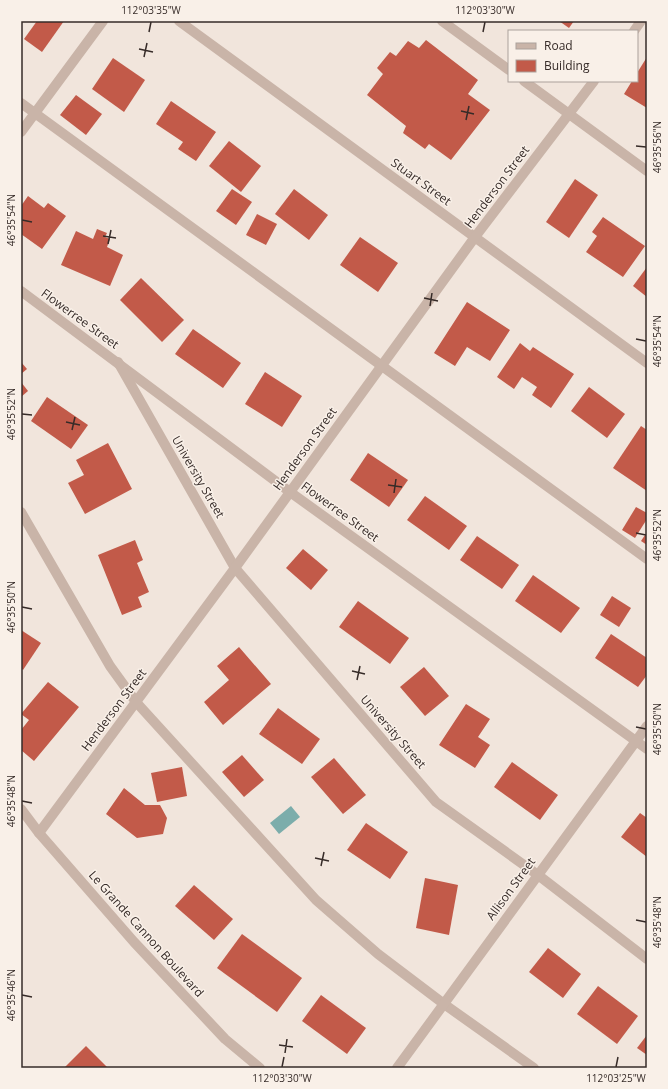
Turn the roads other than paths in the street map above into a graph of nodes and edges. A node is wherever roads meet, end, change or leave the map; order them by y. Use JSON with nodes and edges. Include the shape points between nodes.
{"nodes":[{"id":1,"x":103,"y":21,"type":"edge"},
{"id":2,"x":179,"y":21,"type":"edge"},
{"id":3,"x":442,"y":21,"type":"edge"},
{"id":4,"x":641,"y":21,"type":"edge"},
{"id":5,"x":635,"y":30,"type":"edge"},
{"id":6,"x":508,"y":69,"type":"edge"},
{"id":7,"x":525,"y":82,"type":"edge"},
{"id":8,"x":593,"y":82,"type":"edge"},
{"id":9,"x":21,"y":103,"type":"edge"},
{"id":10,"x":35,"y":113,"type":"junction"},
{"id":11,"x":569,"y":114,"type":"junction"},
{"id":12,"x":21,"y":132,"type":"edge"},
{"id":13,"x":647,"y":171,"type":"edge"},
{"id":14,"x":475,"y":237,"type":"junction"},
{"id":15,"x":21,"y":291,"type":"edge"},
{"id":16,"x":118,"y":362,"type":"junction"},
{"id":17,"x":647,"y":363,"type":"edge"},
{"id":18,"x":382,"y":366,"type":"junction"},
{"id":19,"x":290,"y":492,"type":"junction"},
{"id":20,"x":21,"y":512,"type":"edge"},
{"id":21,"x":647,"y":559,"type":"edge"},
{"id":22,"x":235,"y":568,"type":"junction"},
{"id":23,"x":136,"y":702,"type":"junction"},
{"id":24,"x":647,"y":726,"type":"edge"},
{"id":25,"x":636,"y":741,"type":"junction"},
{"id":26,"x":647,"y":749,"type":"edge"},
{"id":27,"x":21,"y":809,"type":"edge"},
{"id":28,"x":39,"y":833,"type":"junction"},
{"id":29,"x":538,"y":875,"type":"junction"},
{"id":30,"x":647,"y":959,"type":"edge"},
{"id":31,"x":444,"y":1004,"type":"junction"},
{"id":32,"x":260,"y":1068,"type":"edge"},
{"id":33,"x":397,"y":1068,"type":"edge"},
{"id":34,"x":534,"y":1068,"type":"edge"}],
"edges":[{"from":1,"to":10,"type":"street"},
{"from":2,"to":14,"type":"street","name":"Stuart Street"},
{"from":3,"to":6,"type":"street"},
{"from":4,"to":5,"type":"street"},
{"from":7,"to":11,"type":"street"},
{"from":8,"to":11,"type":"street","name":"Henderson Street"},
{"from":9,"to":10,"type":"street"},
{"from":10,"to":12,"type":"street"},
{"from":10,"to":18,"type":"street"},
{"from":11,"to":13,"type":"street"},
{"from":11,"to":14,"type":"street","name":"Henderson Street"},
{"from":14,"to":17,"type":"street","name":"Stuart Street"},
{"from":14,"to":18,"type":"street","name":"Henderson Street"},
{"from":15,"to":16,"type":"street","name":"Flowerree Street"},
{"from":16,"to":19,"type":"street","name":"Flowerree Street"},
{"from":16,"to":22,"type":"street","name":"University Street"},
{"from":18,"to":19,"type":"street","name":"Henderson Street"},
{"from":18,"to":21,"type":"street"},
{"from":19,"to":22,"type":"street","name":"Henderson Street"},
{"from":19,"to":25,"type":"street","name":"Flowerree Street"},
{"from":20,"to":23,"type":"street","via":[[110,666]]},
{"from":22,"to":23,"type":"street","name":"Henderson Street"},
{"from":22,"to":29,"type":"street","name":"University Street","via":[[436,802]]},
{"from":23,"to":28,"type":"street","name":"Henderson Street"},
{"from":23,"to":31,"type":"street","via":[[316,900],[378,954]]},
{"from":24,"to":25,"type":"street","name":"Allison Street"},
{"from":25,"to":26,"type":"street","name":"Flowerree Street"},
{"from":25,"to":29,"type":"street","name":"Allison Street"},
{"from":27,"to":28,"type":"street","name":"Le Grande Cannon Boulevard"},
{"from":28,"to":32,"type":"street","name":"Le Grande Cannon Boulevard","via":[[134,942],[225,1039]]},
{"from":29,"to":30,"type":"street","name":"University Street"},
{"from":29,"to":31,"type":"street","name":"Allison Street"},
{"from":31,"to":33,"type":"street","name":"Allison Street"},
{"from":31,"to":34,"type":"street"}]}
